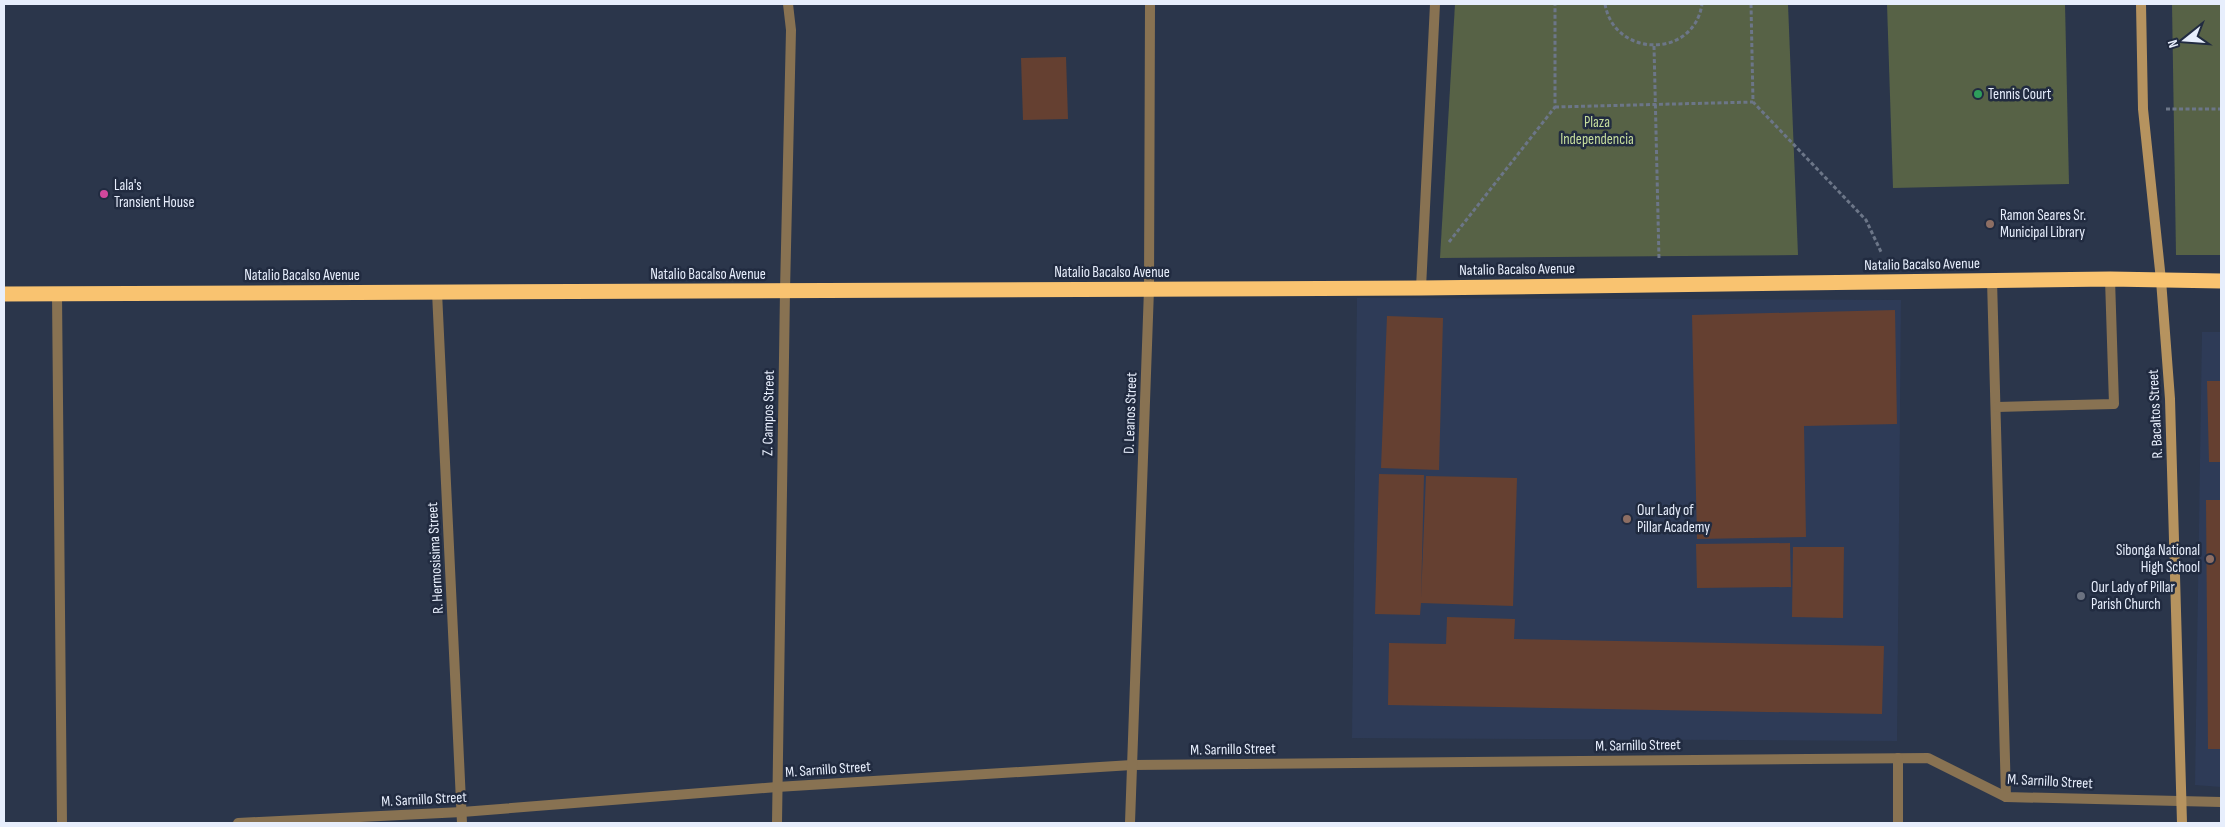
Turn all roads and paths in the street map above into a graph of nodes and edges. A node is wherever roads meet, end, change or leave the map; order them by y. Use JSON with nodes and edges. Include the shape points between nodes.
{"nodes":[{"id":1,"x":788,"y":4,"type":"edge"},
{"id":2,"x":1150,"y":4,"type":"edge"},
{"id":3,"x":1435,"y":4,"type":"edge"},
{"id":4,"x":1555,"y":4,"type":"edge"},
{"id":5,"x":1605,"y":4,"type":"edge"},
{"id":6,"x":1702,"y":4,"type":"edge"},
{"id":7,"x":1751,"y":4,"type":"edge"},
{"id":8,"x":2141,"y":4,"type":"edge"},
{"id":9,"x":1654,"y":46,"type":"junction"},
{"id":10,"x":1753,"y":102,"type":"junction"},
{"id":11,"x":1655,"y":104,"type":"junction"},
{"id":12,"x":1555,"y":107,"type":"junction"},
{"id":13,"x":2143,"y":108,"type":"junction"},
{"id":14,"x":2221,"y":109,"type":"edge"},
{"id":15,"x":1445,"y":249,"type":"dead end"},
{"id":16,"x":2110,"y":279,"type":"junction"},
{"id":17,"x":1992,"y":280,"type":"junction"},
{"id":18,"x":2161,"y":280,"type":"junction"},
{"id":19,"x":2221,"y":281,"type":"edge"},
{"id":20,"x":1896,"y":282,"type":"junction"},
{"id":21,"x":1660,"y":285,"type":"junction"},
{"id":22,"x":1421,"y":288,"type":"junction"},
{"id":23,"x":1149,"y":289,"type":"junction"},
{"id":24,"x":785,"y":291,"type":"junction"},
{"id":25,"x":437,"y":292,"type":"junction"},
{"id":26,"x":4,"y":294,"type":"edge"},
{"id":27,"x":57,"y":294,"type":"junction"},
{"id":28,"x":1997,"y":407,"type":"junction"},
{"id":29,"x":1898,"y":758,"type":"junction"},
{"id":30,"x":1132,"y":766,"type":"junction"},
{"id":31,"x":776,"y":787,"type":"junction"},
{"id":32,"x":2006,"y":797,"type":"junction"},
{"id":33,"x":2182,"y":801,"type":"junction"},
{"id":34,"x":2221,"y":802,"type":"edge"},
{"id":35,"x":462,"y":812,"type":"junction"},
{"id":36,"x":62,"y":823,"type":"edge"},
{"id":37,"x":238,"y":823,"type":"edge"},
{"id":38,"x":462,"y":823,"type":"edge"},
{"id":39,"x":777,"y":823,"type":"edge"},
{"id":40,"x":1130,"y":823,"type":"edge"},
{"id":41,"x":1898,"y":823,"type":"edge"},
{"id":42,"x":2182,"y":823,"type":"edge"}],
"edges":[{"from":1,"to":24,"type":"street","name":"Z. Campos Street","via":[[791,30]]},
{"from":2,"to":23,"type":"street","name":"D. Leanos Street"},
{"from":3,"to":22,"type":"street"},
{"from":4,"to":12,"type":"path"},
{"from":5,"to":9,"type":"path","via":[[1614,26],[1625,37],[1639,44]]},
{"from":6,"to":9,"type":"path","via":[[1694,24],[1684,36]]},
{"from":7,"to":10,"type":"path"},
{"from":8,"to":13,"type":"street","name":"R. Bacaltos Street"},
{"from":9,"to":11,"type":"path"},
{"from":10,"to":11,"type":"path"},
{"from":10,"to":20,"type":"path","via":[[1866,220]]},
{"from":11,"to":12,"type":"path"},
{"from":11,"to":21,"type":"path"},
{"from":12,"to":15,"type":"path","via":[[1454,233]]},
{"from":13,"to":14,"type":"path"},
{"from":13,"to":18,"type":"street","name":"R. Bacaltos Street"},
{"from":16,"to":17,"type":"highway","name":"Natalio Bacalso Avenue"},
{"from":16,"to":18,"type":"highway","name":"Natalio Bacalso Avenue"},
{"from":16,"to":28,"type":"street","via":[[2114,404]]},
{"from":17,"to":20,"type":"highway","name":"Natalio Bacalso Avenue"},
{"from":17,"to":28,"type":"street"},
{"from":18,"to":19,"type":"highway","name":"Natalio Bacalso Avenue"},
{"from":18,"to":33,"type":"street","name":"R. Bacaltos Street","via":[[2170,399]]},
{"from":20,"to":21,"type":"highway","name":"Natalio Bacalso Avenue"},
{"from":21,"to":22,"type":"highway","name":"Natalio Bacalso Avenue"},
{"from":22,"to":23,"type":"highway","name":"Natalio Bacalso Avenue"},
{"from":23,"to":24,"type":"highway","name":"Natalio Bacalso Avenue"},
{"from":23,"to":30,"type":"street","name":"D. Leanos Street"},
{"from":24,"to":25,"type":"highway","name":"Natalio Bacalso Avenue"},
{"from":24,"to":31,"type":"street","name":"Z. Campos Street"},
{"from":25,"to":27,"type":"highway","name":"Natalio Bacalso Avenue"},
{"from":25,"to":35,"type":"street","name":"R. Hermosisima Street"},
{"from":26,"to":27,"type":"highway","name":"Natalio Bacalso Avenue"},
{"from":27,"to":36,"type":"street"},
{"from":28,"to":32,"type":"street"},
{"from":29,"to":30,"type":"street","name":"M. Sarnillo Street"},
{"from":29,"to":32,"type":"street","name":"M. Sarnillo Street","via":[[1928,758]]},
{"from":29,"to":41,"type":"street"},
{"from":30,"to":31,"type":"street","name":"M. Sarnillo Street"},
{"from":30,"to":40,"type":"street","name":"D. Leanos Street"},
{"from":31,"to":35,"type":"street","name":"M. Sarnillo Street"},
{"from":31,"to":39,"type":"street","name":"Z. Campos Street"},
{"from":32,"to":33,"type":"street","name":"M. Sarnillo Street"},
{"from":33,"to":34,"type":"street","name":"M. Sarnillo Street"},
{"from":33,"to":42,"type":"street","name":"R. Bacaltos Street"},
{"from":35,"to":37,"type":"street","name":"M. Sarnillo Street"},
{"from":35,"to":38,"type":"street","name":"R. Hermosisima Street"}]}
